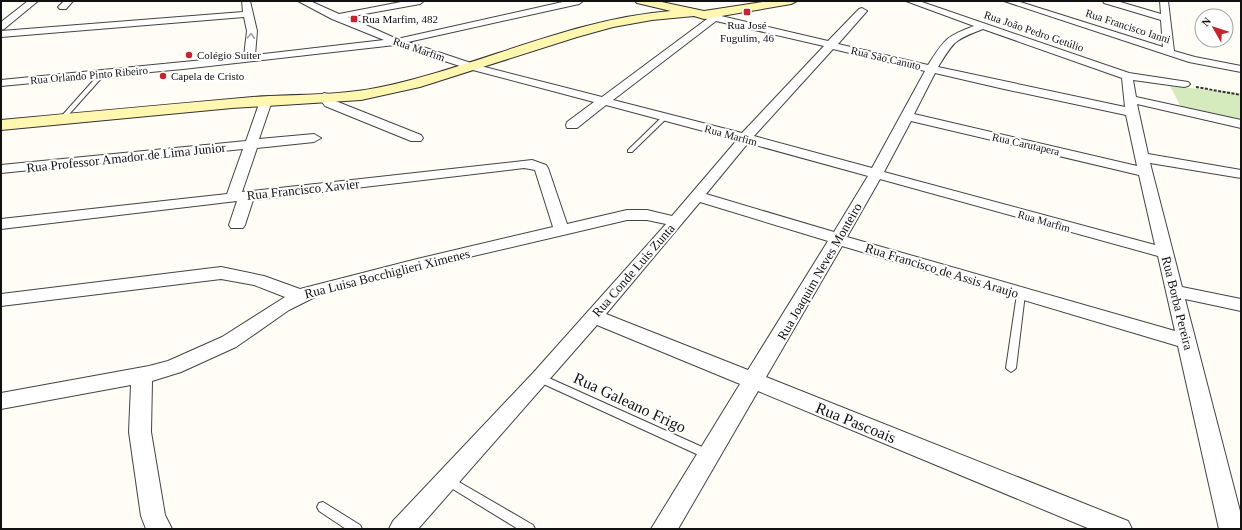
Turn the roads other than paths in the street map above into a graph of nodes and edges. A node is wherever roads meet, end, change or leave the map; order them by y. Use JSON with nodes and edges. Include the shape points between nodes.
{"nodes":[{"id":1,"x":34,"y":1,"type":"edge"},
{"id":2,"x":302,"y":1,"type":"edge"},
{"id":3,"x":420,"y":1,"type":"edge"},
{"id":4,"x":579,"y":1,"type":"edge"},
{"id":5,"x":641,"y":1,"type":"edge"},
{"id":6,"x":792,"y":1,"type":"edge"},
{"id":7,"x":910,"y":1,"type":"edge"},
{"id":8,"x":1008,"y":1,"type":"edge"},
{"id":9,"x":1107,"y":1,"type":"edge"},
{"id":10,"x":249,"y":2,"type":"edge"},
{"id":11,"x":1162,"y":3,"type":"edge"},
{"id":12,"x":862,"y":10,"type":"dead end"},
{"id":13,"x":248,"y":14,"type":"junction"},
{"id":14,"x":704,"y":15,"type":"junction"},
{"id":15,"x":335,"y":16,"type":"junction"},
{"id":16,"x":1165,"y":18,"type":"junction"},
{"id":17,"x":983,"y":26,"type":"junction"},
{"id":18,"x":3,"y":33,"type":"edge"},
{"id":19,"x":396,"y":42,"type":"junction"},
{"id":20,"x":829,"y":45,"type":"junction"},
{"id":21,"x":1169,"y":52,"type":"junction"},
{"id":22,"x":249,"y":58,"type":"junction"},
{"id":23,"x":473,"y":67,"type":"junction"},
{"id":24,"x":932,"y":68,"type":"junction"},
{"id":25,"x":1241,"y":69,"type":"edge"},
{"id":26,"x":102,"y":74,"type":"junction"},
{"id":27,"x":1127,"y":76,"type":"junction"},
{"id":28,"x":1,"y":83,"type":"edge"},
{"id":29,"x":1184,"y":84,"type":"road end"},
{"id":30,"x":324,"y":97,"type":"junction"},
{"id":31,"x":266,"y":101,"type":"junction"},
{"id":32,"x":602,"y":101,"type":"junction"},
{"id":33,"x":1131,"y":106,"type":"junction"},
{"id":34,"x":907,"y":116,"type":"junction"},
{"id":35,"x":665,"y":118,"type":"junction"},
{"id":36,"x":61,"y":120,"type":"junction"},
{"id":37,"x":1241,"y":124,"type":"edge"},
{"id":38,"x":1,"y":125,"type":"edge"},
{"id":39,"x":572,"y":125,"type":"dead end"},
{"id":40,"x":314,"y":138,"type":"dead end"},
{"id":41,"x":416,"y":138,"type":"dead end"},
{"id":42,"x":745,"y":138,"type":"junction"},
{"id":43,"x":251,"y":144,"type":"junction"},
{"id":44,"x":630,"y":151,"type":"dead end"},
{"id":45,"x":1144,"y":165,"type":"junction"},
{"id":46,"x":1,"y":169,"type":"edge"},
{"id":47,"x":876,"y":174,"type":"junction"},
{"id":48,"x":1241,"y":174,"type":"edge"},
{"id":49,"x":240,"y":196,"type":"junction"},
{"id":50,"x":696,"y":196,"type":"junction"},
{"id":51,"x":676,"y":222,"type":"junction"},
{"id":52,"x":1,"y":224,"type":"edge"},
{"id":53,"x":237,"y":225,"type":"dead end"},
{"id":54,"x":561,"y":229,"type":"junction"},
{"id":55,"x":838,"y":239,"type":"junction"},
{"id":56,"x":1166,"y":254,"type":"junction"},
{"id":57,"x":1174,"y":290,"type":"junction"},
{"id":58,"x":1021,"y":294,"type":"junction"},
{"id":59,"x":300,"y":296,"type":"junction"},
{"id":60,"x":1,"y":300,"type":"edge"},
{"id":61,"x":1241,"y":305,"type":"edge"},
{"id":62,"x":593,"y":316,"type":"junction"},
{"id":63,"x":1188,"y":342,"type":"junction"},
{"id":64,"x":1011,"y":368,"type":"dead end"},
{"id":65,"x":142,"y":376,"type":"junction"},
{"id":66,"x":540,"y":378,"type":"junction"},
{"id":67,"x":754,"y":381,"type":"junction"},
{"id":68,"x":1,"y":401,"type":"edge"},
{"id":69,"x":708,"y":454,"type":"junction"},
{"id":70,"x":447,"y":479,"type":"junction"},
{"id":71,"x":323,"y":507,"type":"dead end"},
{"id":72,"x":159,"y":529,"type":"edge"},
{"id":73,"x":356,"y":529,"type":"edge"},
{"id":74,"x":402,"y":529,"type":"edge"},
{"id":75,"x":529,"y":529,"type":"edge"},
{"id":76,"x":664,"y":529,"type":"edge"},
{"id":77,"x":1119,"y":529,"type":"edge"},
{"id":78,"x":1232,"y":529,"type":"edge"}],
"edges":[{"from":1,"to":18,"type":"street"},
{"from":2,"to":15,"type":"street","name":"Rua Marfim"},
{"from":3,"to":15,"type":"street"},
{"from":4,"to":19,"type":"street","name":"Rua Orlando Pinto Ribeiro"},
{"from":5,"to":14,"type":"street","name":"Rua São Canuto"},
{"from":6,"to":14,"type":"street"},
{"from":7,"to":17,"type":"street","name":"Rua João Pedro Getúlio"},
{"from":8,"to":21,"type":"street","name":"Rua Francisco Ianni"},
{"from":9,"to":16,"type":"street"},
{"from":10,"to":13,"type":"street"},
{"from":11,"to":16,"type":"street"},
{"from":12,"to":20,"type":"street","name":"Rua Conde Luis Zunta"},
{"from":13,"to":18,"type":"street"},
{"from":22,"to":13,"type":"street","one_way":true,"via":[[252,31]]},
{"from":14,"to":20,"type":"street","name":"Rua São Canuto"},
{"from":14,"to":23,"type":"street","via":[[650,15],[586,30]]},
{"from":14,"to":32,"type":"street"},
{"from":15,"to":19,"type":"street","name":"Rua Marfim"},
{"from":16,"to":21,"type":"street"},
{"from":17,"to":24,"type":"street","name":"Rua Joaquim Neves Monteiro","via":[[951,39]]},
{"from":17,"to":27,"type":"street","name":"Rua João Pedro Getúlio"},
{"from":19,"to":22,"type":"street","name":"Rua Orlando Pinto Ribeiro"},
{"from":19,"to":23,"type":"street","name":"Rua Marfim"},
{"from":20,"to":24,"type":"street","name":"Rua São Canuto"},
{"from":20,"to":42,"type":"street","name":"Rua Conde Luis Zunta"},
{"from":21,"to":25,"type":"street","name":"Rua Francisco Ianni","via":[[1208,64]]},
{"from":22,"to":26,"type":"street","name":"Rua Orlando Pinto Ribeiro"},
{"from":23,"to":30,"type":"street","via":[[431,81],[373,94]]},
{"from":23,"to":32,"type":"street","name":"Rua Marfim"},
{"from":24,"to":33,"type":"street","name":"Rua São Canuto","via":[[1004,86]]},
{"from":24,"to":34,"type":"street","name":"Rua Joaquim Neves Monteiro"},
{"from":26,"to":28,"type":"street","name":"Rua Orlando Pinto Ribeiro"},
{"from":26,"to":36,"type":"lane"},
{"from":27,"to":29,"type":"street","name":"Rua João Pedro Getúlio"},
{"from":27,"to":33,"type":"street","name":"Rua Borba Pereira"},
{"from":30,"to":31,"type":"street"},
{"from":30,"to":41,"type":"street","via":[[329,103]]},
{"from":31,"to":36,"type":"street"},
{"from":31,"to":43,"type":"street"},
{"from":32,"to":35,"type":"street","name":"Rua Marfim"},
{"from":32,"to":39,"type":"street"},
{"from":33,"to":37,"type":"street","name":"Rua São Canuto"},
{"from":33,"to":45,"type":"street","name":"Rua Borba Pereira"},
{"from":34,"to":45,"type":"street","name":"Rua Carutapera"},
{"from":34,"to":47,"type":"street","name":"Rua Joaquim Neves Monteiro"},
{"from":35,"to":42,"type":"street","name":"Rua Marfim"},
{"from":35,"to":44,"type":"lane"},
{"from":36,"to":38,"type":"street"},
{"from":40,"to":43,"type":"street","name":"Rua Professor Amador de Lima Junior"},
{"from":42,"to":47,"type":"street","name":"Rua Marfim"},
{"from":42,"to":50,"type":"street","name":"Rua Conde Luis Zunta"},
{"from":43,"to":46,"type":"street","name":"Rua Professor Amador de Lima Junior"},
{"from":43,"to":49,"type":"street"},
{"from":45,"to":48,"type":"street","name":"Rua Carutapera"},
{"from":45,"to":56,"type":"street","name":"Rua Borba Pereira"},
{"from":47,"to":55,"type":"street","name":"Rua Joaquim Neves Monteiro"},
{"from":47,"to":56,"type":"street","name":"Rua Marfim"},
{"from":49,"to":52,"type":"street","name":"Rua Francisco Xavier"},
{"from":49,"to":53,"type":"street"},
{"from":49,"to":54,"type":"street","name":"Rua Francisco Xavier","via":[[532,164],[541,168]]},
{"from":50,"to":51,"type":"street","name":"Rua Conde Luis Zunta"},
{"from":50,"to":55,"type":"street","name":"Rua Francisco de Assis Araujo"},
{"from":51,"to":54,"type":"street","name":"Rua Luisa Bocchiglieri Ximenes","via":[[647,215],[627,215]]},
{"from":51,"to":62,"type":"street","name":"Rua Conde Luis Zunta"},
{"from":54,"to":59,"type":"street","name":"Rua Luisa Bocchiglieri Ximenes"},
{"from":55,"to":58,"type":"street","name":"Rua Francisco de Assis Araujo"},
{"from":55,"to":67,"type":"street","name":"Rua Joaquim Neves Monteiro"},
{"from":56,"to":57,"type":"street","name":"Rua Borba Pereira"},
{"from":57,"to":61,"type":"street"},
{"from":57,"to":63,"type":"street","name":"Rua Borba Pereira"},
{"from":58,"to":63,"type":"street","name":"Rua Francisco de Assis Araujo"},
{"from":58,"to":64,"type":"lane"},
{"from":59,"to":60,"type":"street","name":"Rua Luisa Bocchiglieri Ximenes","via":[[258,280],[220,273]]},
{"from":59,"to":65,"type":"street","via":[[210,352],[174,367]]},
{"from":62,"to":66,"type":"street","name":"Rua Conde Luis Zunta"},
{"from":62,"to":67,"type":"street","name":"Rua Pascoais"},
{"from":63,"to":78,"type":"street","name":"Rua Borba Pereira"},
{"from":65,"to":68,"type":"street"},
{"from":65,"to":72,"type":"street","via":[[140,432],[153,516]]},
{"from":66,"to":69,"type":"lane","name":"Rua Galeano Frigo"},
{"from":66,"to":70,"type":"street","name":"Rua Conde Luis Zunta"},
{"from":67,"to":69,"type":"street","name":"Rua Joaquim Neves Monteiro"},
{"from":67,"to":77,"type":"street","name":"Rua Pascoais"},
{"from":69,"to":76,"type":"street","name":"Rua Joaquim Neves Monteiro"},
{"from":70,"to":74,"type":"street","name":"Rua Conde Luis Zunta"},
{"from":70,"to":75,"type":"lane"},
{"from":71,"to":73,"type":"lane"}]}
